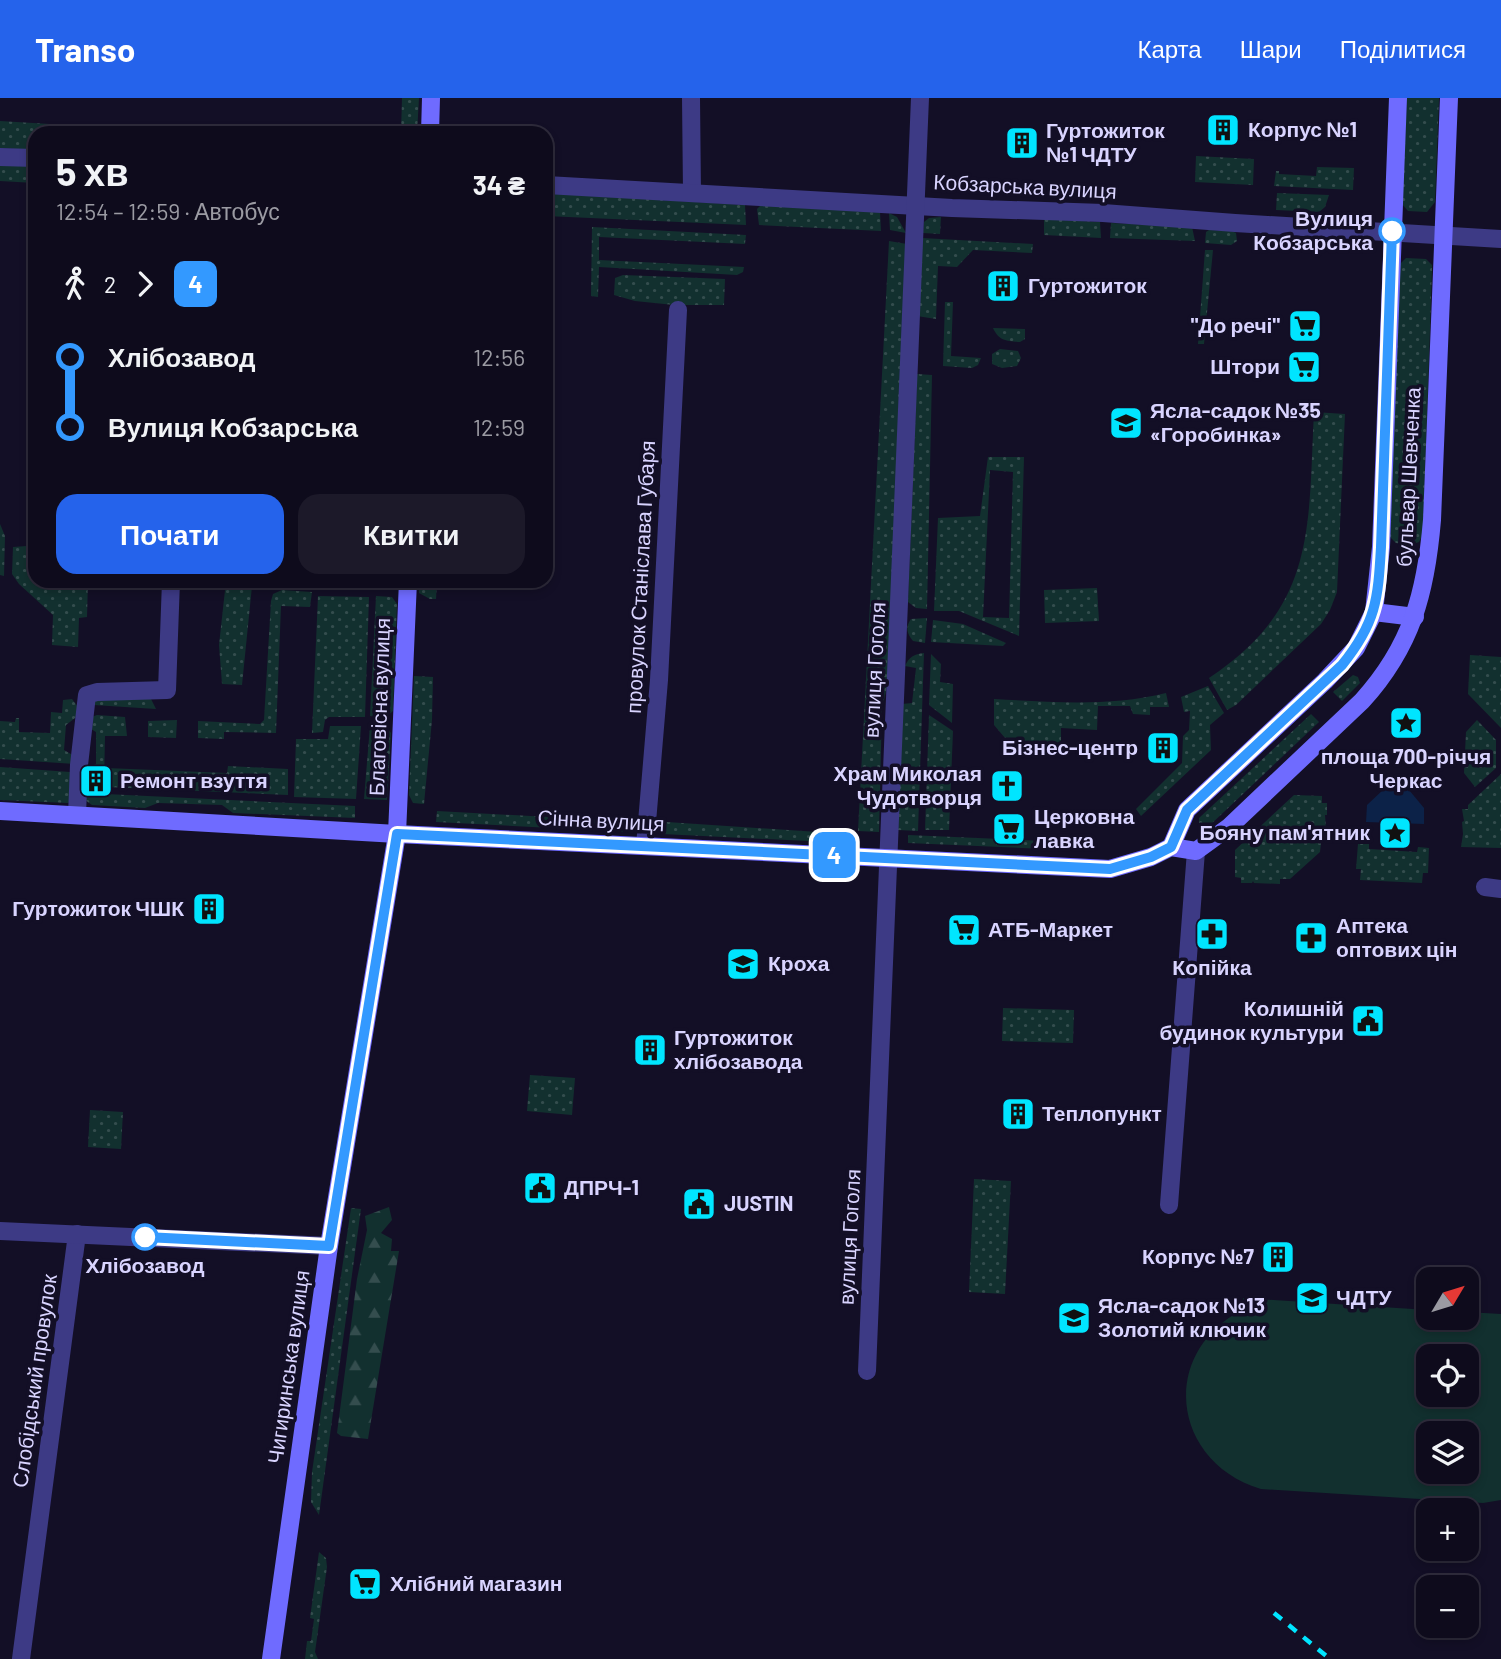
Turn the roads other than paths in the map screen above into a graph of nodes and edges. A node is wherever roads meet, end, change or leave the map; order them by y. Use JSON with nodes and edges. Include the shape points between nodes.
{"nodes":[{"id":1,"x":431,"y":98,"type":"edge"},
{"id":2,"x":691,"y":98,"type":"edge"},
{"id":3,"x":920,"y":98,"type":"edge"},
{"id":4,"x":1398,"y":98,"type":"edge"},
{"id":5,"x":1448,"y":98,"type":"edge"},
{"id":6,"x":430,"y":126,"type":"edge"},
{"id":7,"x":0,"y":157,"type":"edge"},
{"id":8,"x":28,"y":158,"type":"edge"},
{"id":9,"x":553,"y":185,"type":"edge"},
{"id":10,"x":692,"y":194,"type":"junction"},
{"id":11,"x":916,"y":205,"type":"junction"},
{"id":12,"x":1392,"y":231,"type":"junction"},
{"id":13,"x":1443,"y":235,"type":"junction"},
{"id":14,"x":1501,"y":239,"type":"edge"},
{"id":15,"x":678,"y":310,"type":"dead end"},
{"id":16,"x":171,"y":588,"type":"edge"},
{"id":17,"x":408,"y":588,"type":"edge"},
{"id":18,"x":1374,"y":612,"type":"junction"},
{"id":19,"x":1415,"y":617,"type":"junction"},
{"id":20,"x":0,"y":811,"type":"edge"},
{"id":21,"x":77,"y":816,"type":"junction"},
{"id":22,"x":397,"y":834,"type":"junction"},
{"id":23,"x":645,"y":846,"type":"junction"},
{"id":24,"x":1171,"y":847,"type":"junction"},
{"id":25,"x":1196,"y":851,"type":"junction"},
{"id":26,"x":889,"y":858,"type":"junction"},
{"id":27,"x":1169,"y":1205,"type":"dead end"},
{"id":28,"x":0,"y":1231,"type":"edge"},
{"id":29,"x":77,"y":1234,"type":"junction"},
{"id":30,"x":329,"y":1246,"type":"junction"},
{"id":31,"x":867,"y":1371,"type":"dead end"},
{"id":32,"x":21,"y":1659,"type":"edge"},
{"id":33,"x":271,"y":1659,"type":"edge"}],
"edges":[{"from":1,"to":6,"type":"main road"},
{"from":2,"to":10,"type":"street"},
{"from":3,"to":11,"type":"street","name":"вулиця Гоголя"},
{"from":4,"to":12,"type":"main road","name":"бульвар Шевченка"},
{"from":5,"to":13,"type":"main road","name":"бульвар Шевченка"},
{"from":7,"to":8,"type":"street"},
{"from":9,"to":10,"type":"street","name":"Кобзарська вулиця"},
{"from":10,"to":11,"type":"street","name":"Кобзарська вулиця"},
{"from":11,"to":12,"type":"street","name":"Кобзарська вулиця"},
{"from":11,"to":26,"type":"street","name":"вулиця Гоголя"},
{"from":12,"to":13,"type":"street","name":"Кобзарська вулиця"},
{"from":12,"to":18,"type":"main road","name":"бульвар Шевченка","via":[[1381,547]]},
{"from":13,"to":14,"type":"street","name":"Кобзарська вулиця"},
{"from":13,"to":19,"type":"main road","name":"бульвар Шевченка","via":[[1432,520],[1428,568]]},
{"from":15,"to":23,"type":"street","name":"провулок Станіслава Губаря","via":[[659,680]]},
{"from":16,"to":21,"type":"street","via":[[167,690],[87,695]]},
{"from":17,"to":22,"type":"main road","name":"Благовісна вулиця"},
{"from":18,"to":19,"type":"main road"},
{"from":18,"to":24,"type":"main road","name":"бульвар Шевченка","via":[[1364,636],[1342,665],[1187,810]]},
{"from":19,"to":25,"type":"main road","name":"бульвар Шевченка","via":[[1374,688],[1229,827]]},
{"from":20,"to":21,"type":"main road","name":"Сінна вулиця"},
{"from":21,"to":22,"type":"main road","name":"Сінна вулиця"},
{"from":22,"to":23,"type":"main road","name":"Сінна вулиця"},
{"from":22,"to":30,"type":"main road","name":"Чигиринська вулиця"},
{"from":23,"to":26,"type":"main road","name":"Сінна вулиця"},
{"from":24,"to":25,"type":"main road"},
{"from":24,"to":26,"type":"main road","name":"Сінна вулиця","via":[[1110,869]]},
{"from":25,"to":27,"type":"street"},
{"from":26,"to":31,"type":"street","name":"вулиця Гоголя"},
{"from":28,"to":29,"type":"street"},
{"from":29,"to":30,"type":"street"},
{"from":29,"to":32,"type":"street","name":"Слобідський провулок"},
{"from":30,"to":33,"type":"main road","name":"Чигиринська вулиця"}]}
